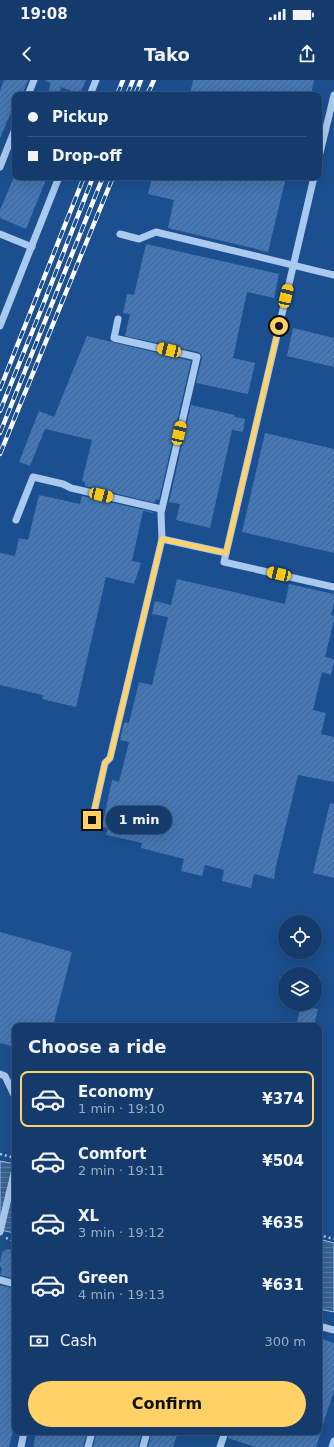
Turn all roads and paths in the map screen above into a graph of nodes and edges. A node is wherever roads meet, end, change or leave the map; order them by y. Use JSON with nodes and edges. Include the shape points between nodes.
{"nodes":[{"id":1,"x":34,"y":80,"type":"edge"},
{"id":2,"x":96,"y":80,"type":"edge"},
{"id":3,"x":29,"y":92,"type":"edge"},
{"id":4,"x":91,"y":92,"type":"edge"},
{"id":5,"x":334,"y":95,"type":"edge"},
{"id":6,"x":12,"y":136,"type":"edge"},
{"id":7,"x":322,"y":145,"type":"edge"},
{"id":8,"x":0,"y":167,"type":"edge"},
{"id":9,"x":58,"y":180,"type":"edge"},
{"id":10,"x":313,"y":180,"type":"edge"},
{"id":11,"x":0,"y":234,"type":"edge"},
{"id":12,"x":120,"y":234,"type":"dead end"},
{"id":13,"x":32,"y":247,"type":"junction"},
{"id":14,"x":293,"y":265,"type":"junction"},
{"id":15,"x":334,"y":275,"type":"edge"},
{"id":16,"x":118,"y":318,"type":"dead end"},
{"id":17,"x":0,"y":326,"type":"edge"},
{"id":18,"x":161,"y":509,"type":"junction"},
{"id":19,"x":16,"y":520,"type":"dead end"},
{"id":20,"x":162,"y":539,"type":"junction"},
{"id":21,"x":226,"y":553,"type":"junction"},
{"id":22,"x":334,"y":587,"type":"edge"},
{"id":23,"x":92,"y":820,"type":"dead end"},
{"id":24,"x":0,"y":1074,"type":"edge"},
{"id":25,"x":12,"y":1091,"type":"edge"},
{"id":26,"x":0,"y":1154,"type":"edge"},
{"id":27,"x":12,"y":1157,"type":"edge"},
{"id":28,"x":12,"y":1182,"type":"edge"},
{"id":29,"x":0,"y":1232,"type":"edge"},
{"id":30,"x":322,"y":1236,"type":"edge"},
{"id":31,"x":334,"y":1239,"type":"edge"},
{"id":32,"x":0,"y":1280,"type":"edge"},
{"id":33,"x":12,"y":1283,"type":"edge"},
{"id":34,"x":322,"y":1327,"type":"edge"},
{"id":35,"x":334,"y":1330,"type":"edge"},
{"id":36,"x":23,"y":1435,"type":"edge"},
{"id":37,"x":91,"y":1435,"type":"edge"},
{"id":38,"x":147,"y":1435,"type":"edge"},
{"id":39,"x":224,"y":1435,"type":"edge"},
{"id":40,"x":334,"y":1440,"type":"edge"},
{"id":41,"x":21,"y":1447,"type":"edge"},
{"id":42,"x":88,"y":1447,"type":"edge"},
{"id":43,"x":143,"y":1447,"type":"edge"},
{"id":44,"x":220,"y":1447,"type":"edge"},
{"id":45,"x":332,"y":1447,"type":"edge"}],
"edges":[{"from":1,"to":3,"type":"street"},
{"from":2,"to":4,"type":"street"},
{"from":5,"to":7,"type":"street"},
{"from":6,"to":8,"type":"street"},
{"from":9,"to":13,"type":"street"},
{"from":10,"to":14,"type":"street"},
{"from":11,"to":13,"type":"street"},
{"from":12,"to":14,"type":"street","via":[[139,239],[156,232]]},
{"from":13,"to":17,"type":"street"},
{"from":14,"to":15,"type":"street"},
{"from":14,"to":21,"type":"street"},
{"from":16,"to":18,"type":"street","via":[[114,338],[197,357]]},
{"from":18,"to":19,"type":"street","via":[[32,477]]},
{"from":18,"to":20,"type":"street"},
{"from":20,"to":21,"type":"street"},
{"from":20,"to":23,"type":"street","via":[[110,758],[105,763]]},
{"from":21,"to":22,"type":"street","via":[[224,562]]},
{"from":24,"to":25,"type":"street","via":[[5,1076]]},
{"from":26,"to":27,"type":"path"},
{"from":28,"to":29,"type":"street"},
{"from":30,"to":31,"type":"path"},
{"from":32,"to":33,"type":"street"},
{"from":34,"to":35,"type":"street"},
{"from":36,"to":41,"type":"street"},
{"from":37,"to":42,"type":"street"},
{"from":38,"to":43,"type":"street"},
{"from":39,"to":44,"type":"street"},
{"from":40,"to":45,"type":"street"}]}
